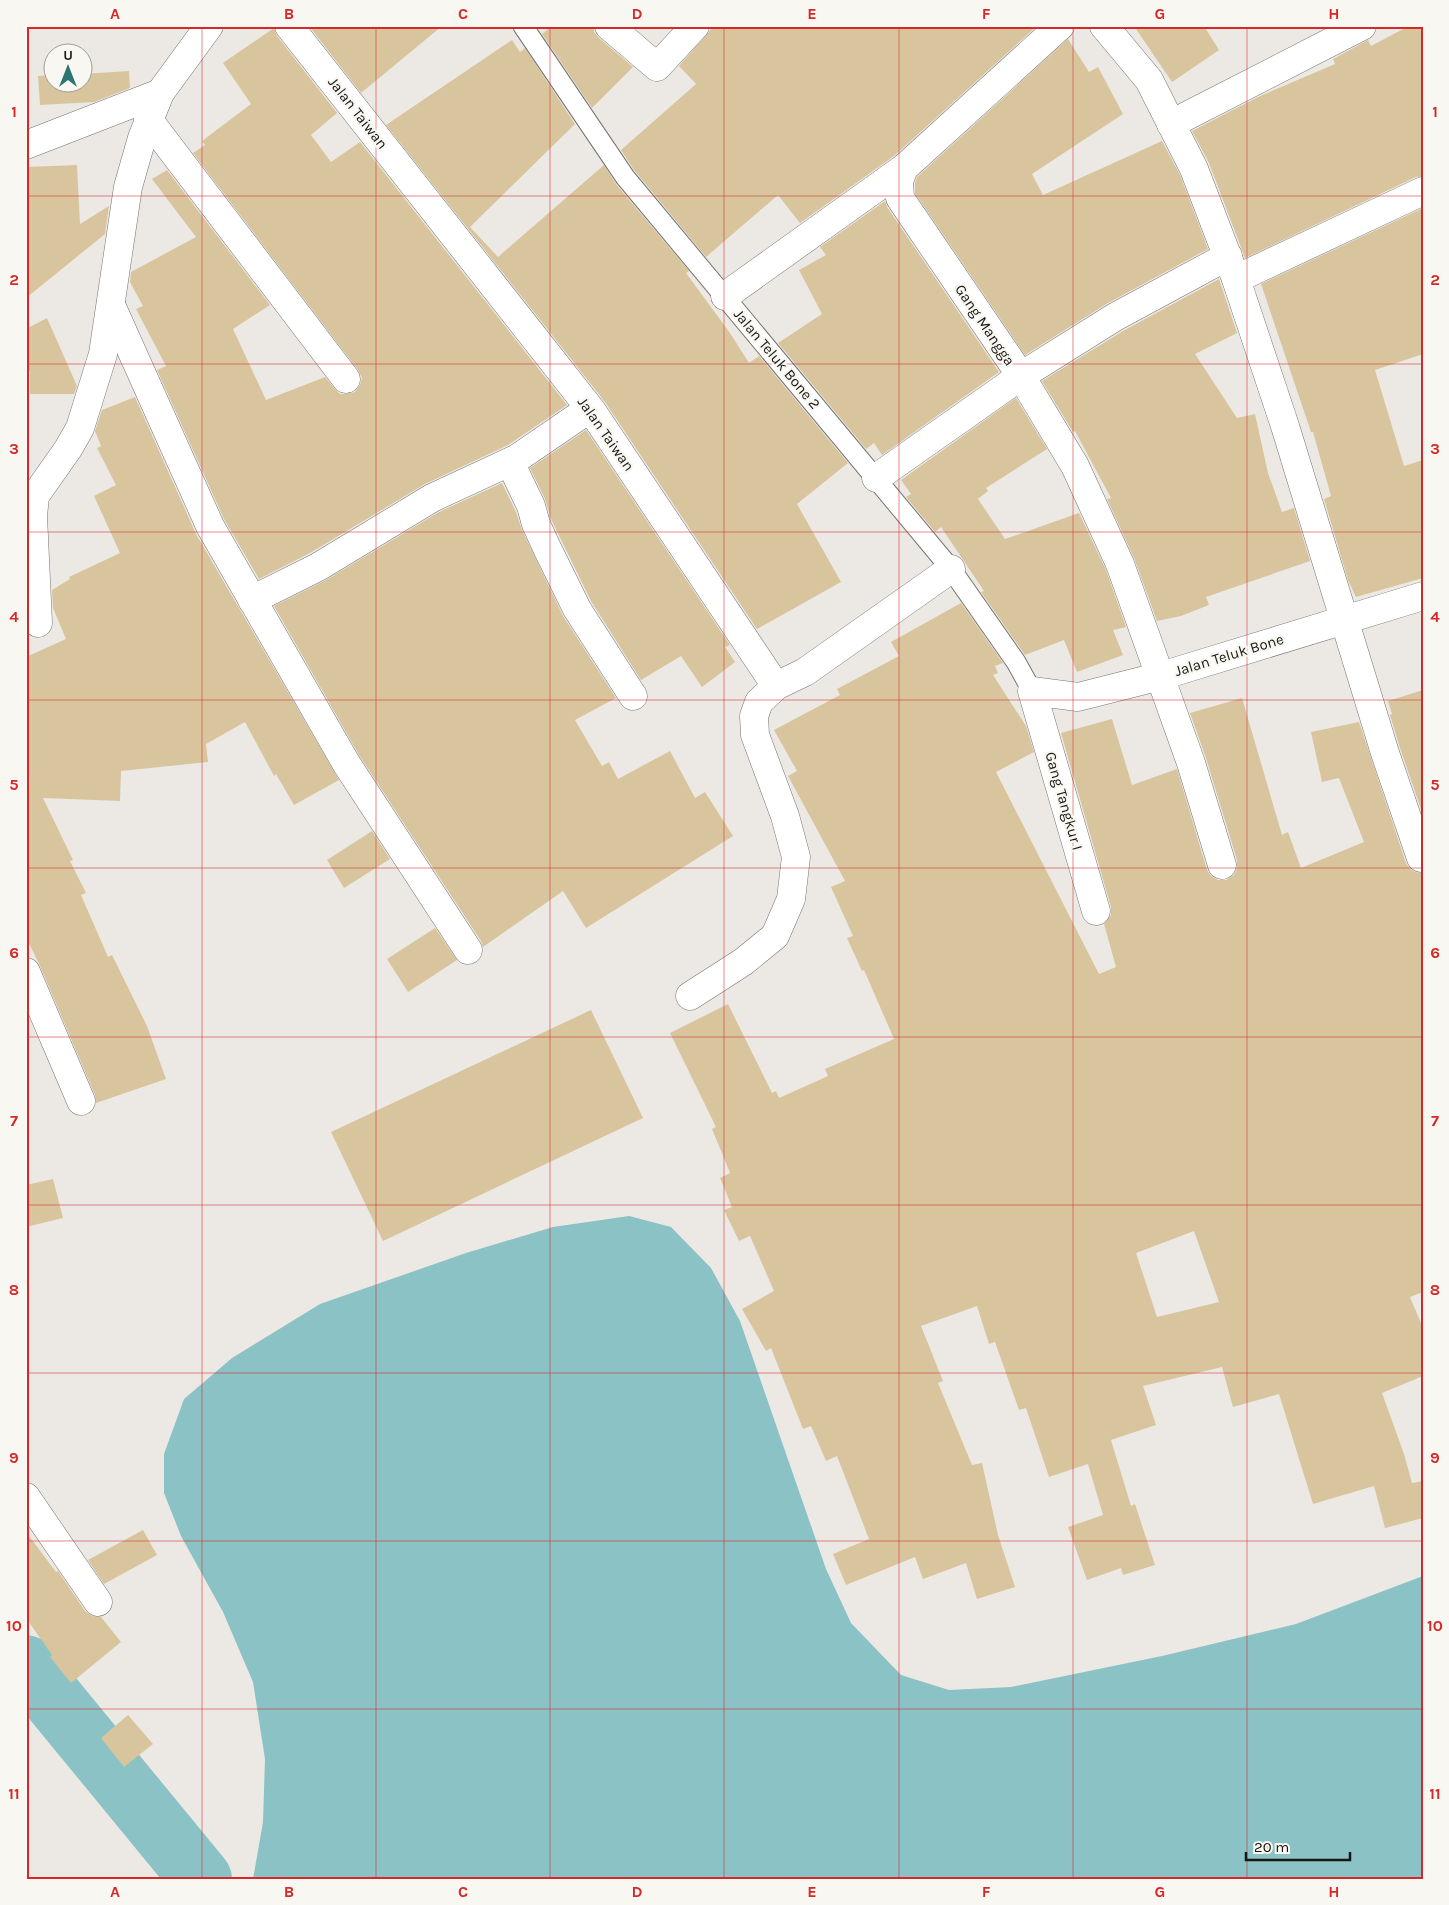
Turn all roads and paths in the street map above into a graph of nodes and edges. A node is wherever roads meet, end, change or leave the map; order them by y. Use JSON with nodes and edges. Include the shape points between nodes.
{"nodes":[{"id":1,"x":209,"y":26,"type":"edge"},
{"id":2,"x":289,"y":26,"type":"edge"},
{"id":3,"x":522,"y":26,"type":"edge"},
{"id":4,"x":609,"y":26,"type":"edge"},
{"id":5,"x":695,"y":26,"type":"edge"},
{"id":6,"x":1060,"y":26,"type":"edge"},
{"id":7,"x":1104,"y":26,"type":"edge"},
{"id":8,"x":1362,"y":26,"type":"edge"},
{"id":9,"x":160,"y":93,"type":"junction"},
{"id":10,"x":148,"y":119,"type":"junction"},
{"id":11,"x":1171,"y":124,"type":"junction"},
{"id":12,"x":26,"y":144,"type":"edge"},
{"id":13,"x":904,"y":168,"type":"junction"},
{"id":14,"x":1423,"y":191,"type":"edge"},
{"id":15,"x":1232,"y":267,"type":"junction"},
{"id":16,"x":725,"y":296,"type":"junction"},
{"id":17,"x":111,"y":305,"type":"junction"},
{"id":18,"x":1021,"y":376,"type":"junction"},
{"id":19,"x":346,"y":379,"type":"dead end"},
{"id":20,"x":590,"y":408,"type":"junction"},
{"id":21,"x":510,"y":462,"type":"junction"},
{"id":22,"x":876,"y":478,"type":"junction"},
{"id":23,"x":952,"y":569,"type":"junction"},
{"id":24,"x":1423,"y":596,"type":"edge"},
{"id":25,"x":252,"y":600,"type":"junction"},
{"id":26,"x":1344,"y":620,"type":"junction"},
{"id":27,"x":38,"y":623,"type":"dead end"},
{"id":28,"x":1161,"y":676,"type":"junction"},
{"id":29,"x":776,"y":686,"type":"junction"},
{"id":30,"x":1032,"y":691,"type":"junction"},
{"id":31,"x":633,"y":696,"type":"dead end"},
{"id":32,"x":1421,"y":858,"type":"dead end"},
{"id":33,"x":1222,"y":865,"type":"dead end"},
{"id":34,"x":1096,"y":911,"type":"dead end"},
{"id":35,"x":468,"y":950,"type":"dead end"},
{"id":36,"x":26,"y":972,"type":"edge"},
{"id":37,"x":690,"y":996,"type":"dead end"},
{"id":38,"x":81,"y":1100,"type":"dead end"},
{"id":39,"x":26,"y":1497,"type":"edge"},
{"id":40,"x":98,"y":1602,"type":"dead end"}],
"edges":[{"from":1,"to":9,"type":"street"},
{"from":2,"to":20,"type":"street","name":"Jalan Taiwan"},
{"from":3,"to":16,"type":"lane","name":"Jalan Teluk Bone 2","via":[[625,177]]},
{"from":4,"to":5,"type":"street","via":[[658,68]]},
{"from":6,"to":13,"type":"street"},
{"from":7,"to":11,"type":"street","via":[[1149,80]]},
{"from":8,"to":11,"type":"street"},
{"from":9,"to":10,"type":"street"},
{"from":9,"to":12,"type":"street"},
{"from":10,"to":17,"type":"street","via":[[128,187]]},
{"from":10,"to":19,"type":"street"},
{"from":11,"to":15,"type":"street","via":[[1194,169]]},
{"from":13,"to":16,"type":"street"},
{"from":13,"to":18,"type":"street","name":"Gang Mangga","via":[[899,181],[900,198]]},
{"from":14,"to":15,"type":"street"},
{"from":15,"to":18,"type":"street","via":[[1115,316]]},
{"from":15,"to":26,"type":"street"},
{"from":16,"to":22,"type":"lane","name":"Jalan Teluk Bone 2"},
{"from":17,"to":25,"type":"street","via":[[210,526]]},
{"from":17,"to":27,"type":"street","via":[[103,354],[80,428],[35,496]]},
{"from":18,"to":22,"type":"street"},
{"from":18,"to":28,"type":"street","name":"Gang Mangga","via":[[1075,466],[1120,564]]},
{"from":20,"to":21,"type":"street"},
{"from":20,"to":29,"type":"street","name":"Jalan Taiwan"},
{"from":21,"to":25,"type":"street","via":[[432,498],[318,567]]},
{"from":21,"to":31,"type":"street","via":[[577,609]]},
{"from":22,"to":23,"type":"lane","name":"Jalan Teluk Bone 2"},
{"from":23,"to":29,"type":"street","via":[[805,672]]},
{"from":23,"to":30,"type":"lane","name":"Jalan Teluk Bone 2","via":[[1016,662]]},
{"from":24,"to":26,"type":"street","name":"Jalan Teluk Bone"},
{"from":25,"to":35,"type":"street","via":[[346,764]]},
{"from":26,"to":28,"type":"street","name":"Jalan Teluk Bone"},
{"from":26,"to":32,"type":"street"},
{"from":28,"to":30,"type":"street","name":"Jalan Teluk Bone","via":[[1078,697]]},
{"from":28,"to":33,"type":"street","name":"Gang Mangga"},
{"from":29,"to":37,"type":"street","via":[[760,702],[754,716],[755,735],[785,816],[796,857],[791,899],[775,936],[743,962]]},
{"from":30,"to":34,"type":"street","name":"Gang Tangkur I"},
{"from":36,"to":38,"type":"street"},
{"from":39,"to":40,"type":"street"}]}
